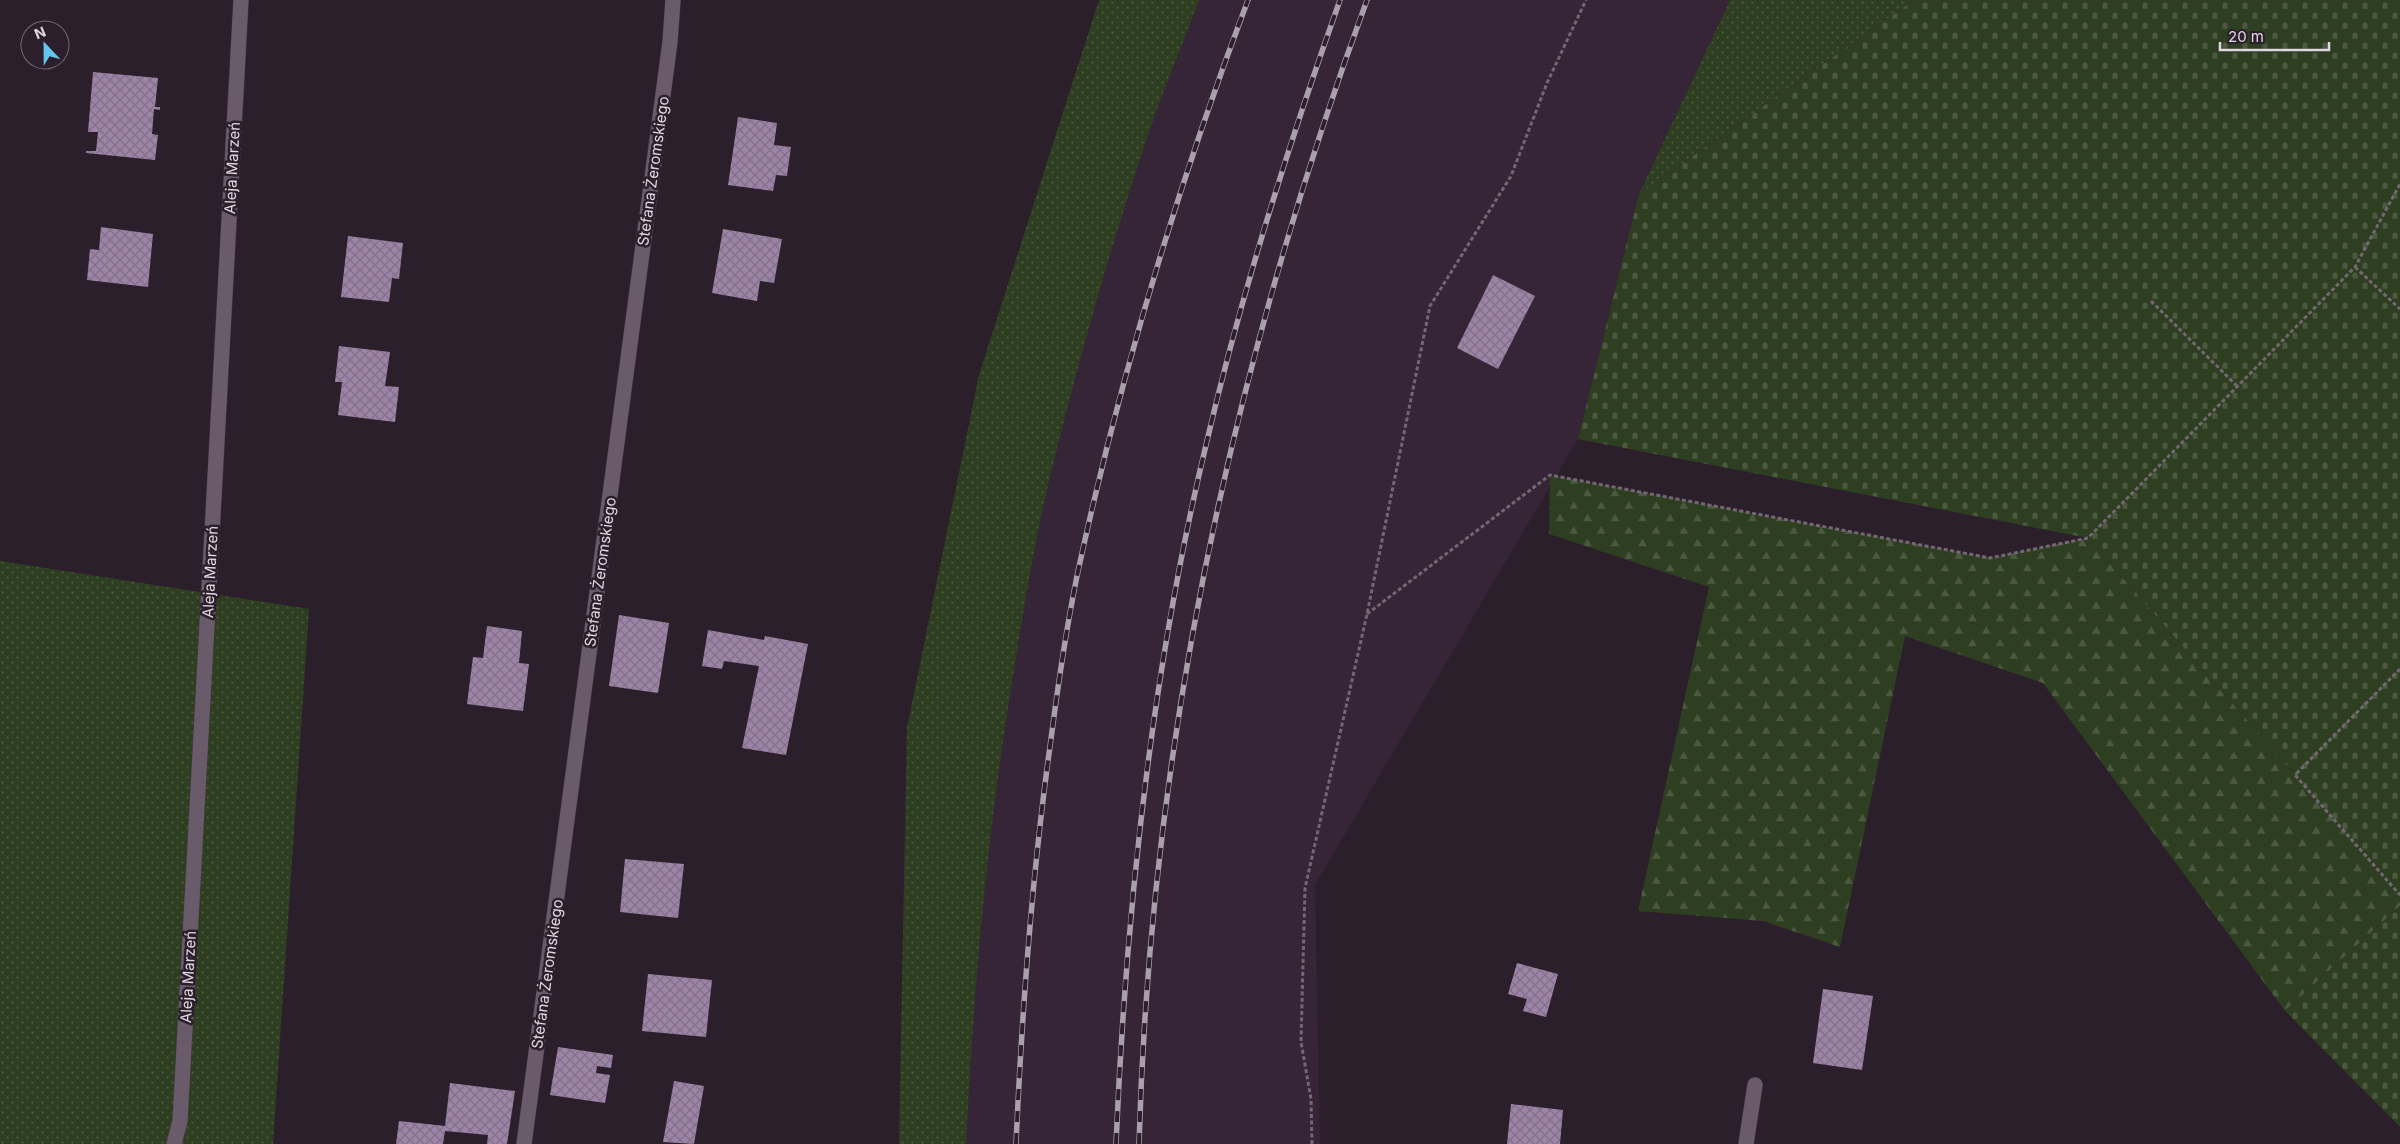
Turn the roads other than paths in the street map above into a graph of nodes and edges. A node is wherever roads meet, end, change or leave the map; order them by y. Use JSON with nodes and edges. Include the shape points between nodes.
{"nodes":[{"id":1,"x":241,"y":0,"type":"edge"},
{"id":2,"x":673,"y":0,"type":"edge"},
{"id":3,"x":1755,"y":1085,"type":"dead end"},
{"id":4,"x":174,"y":1144,"type":"edge"},
{"id":5,"x":524,"y":1144,"type":"edge"},
{"id":6,"x":1746,"y":1144,"type":"edge"}],
"edges":[{"from":1,"to":4,"type":"street","name":"Aleja Marzeń","via":[[180,1121]]},
{"from":2,"to":5,"type":"street","name":"Stefana Żeromskiego"},
{"from":3,"to":6,"type":"street"}]}
